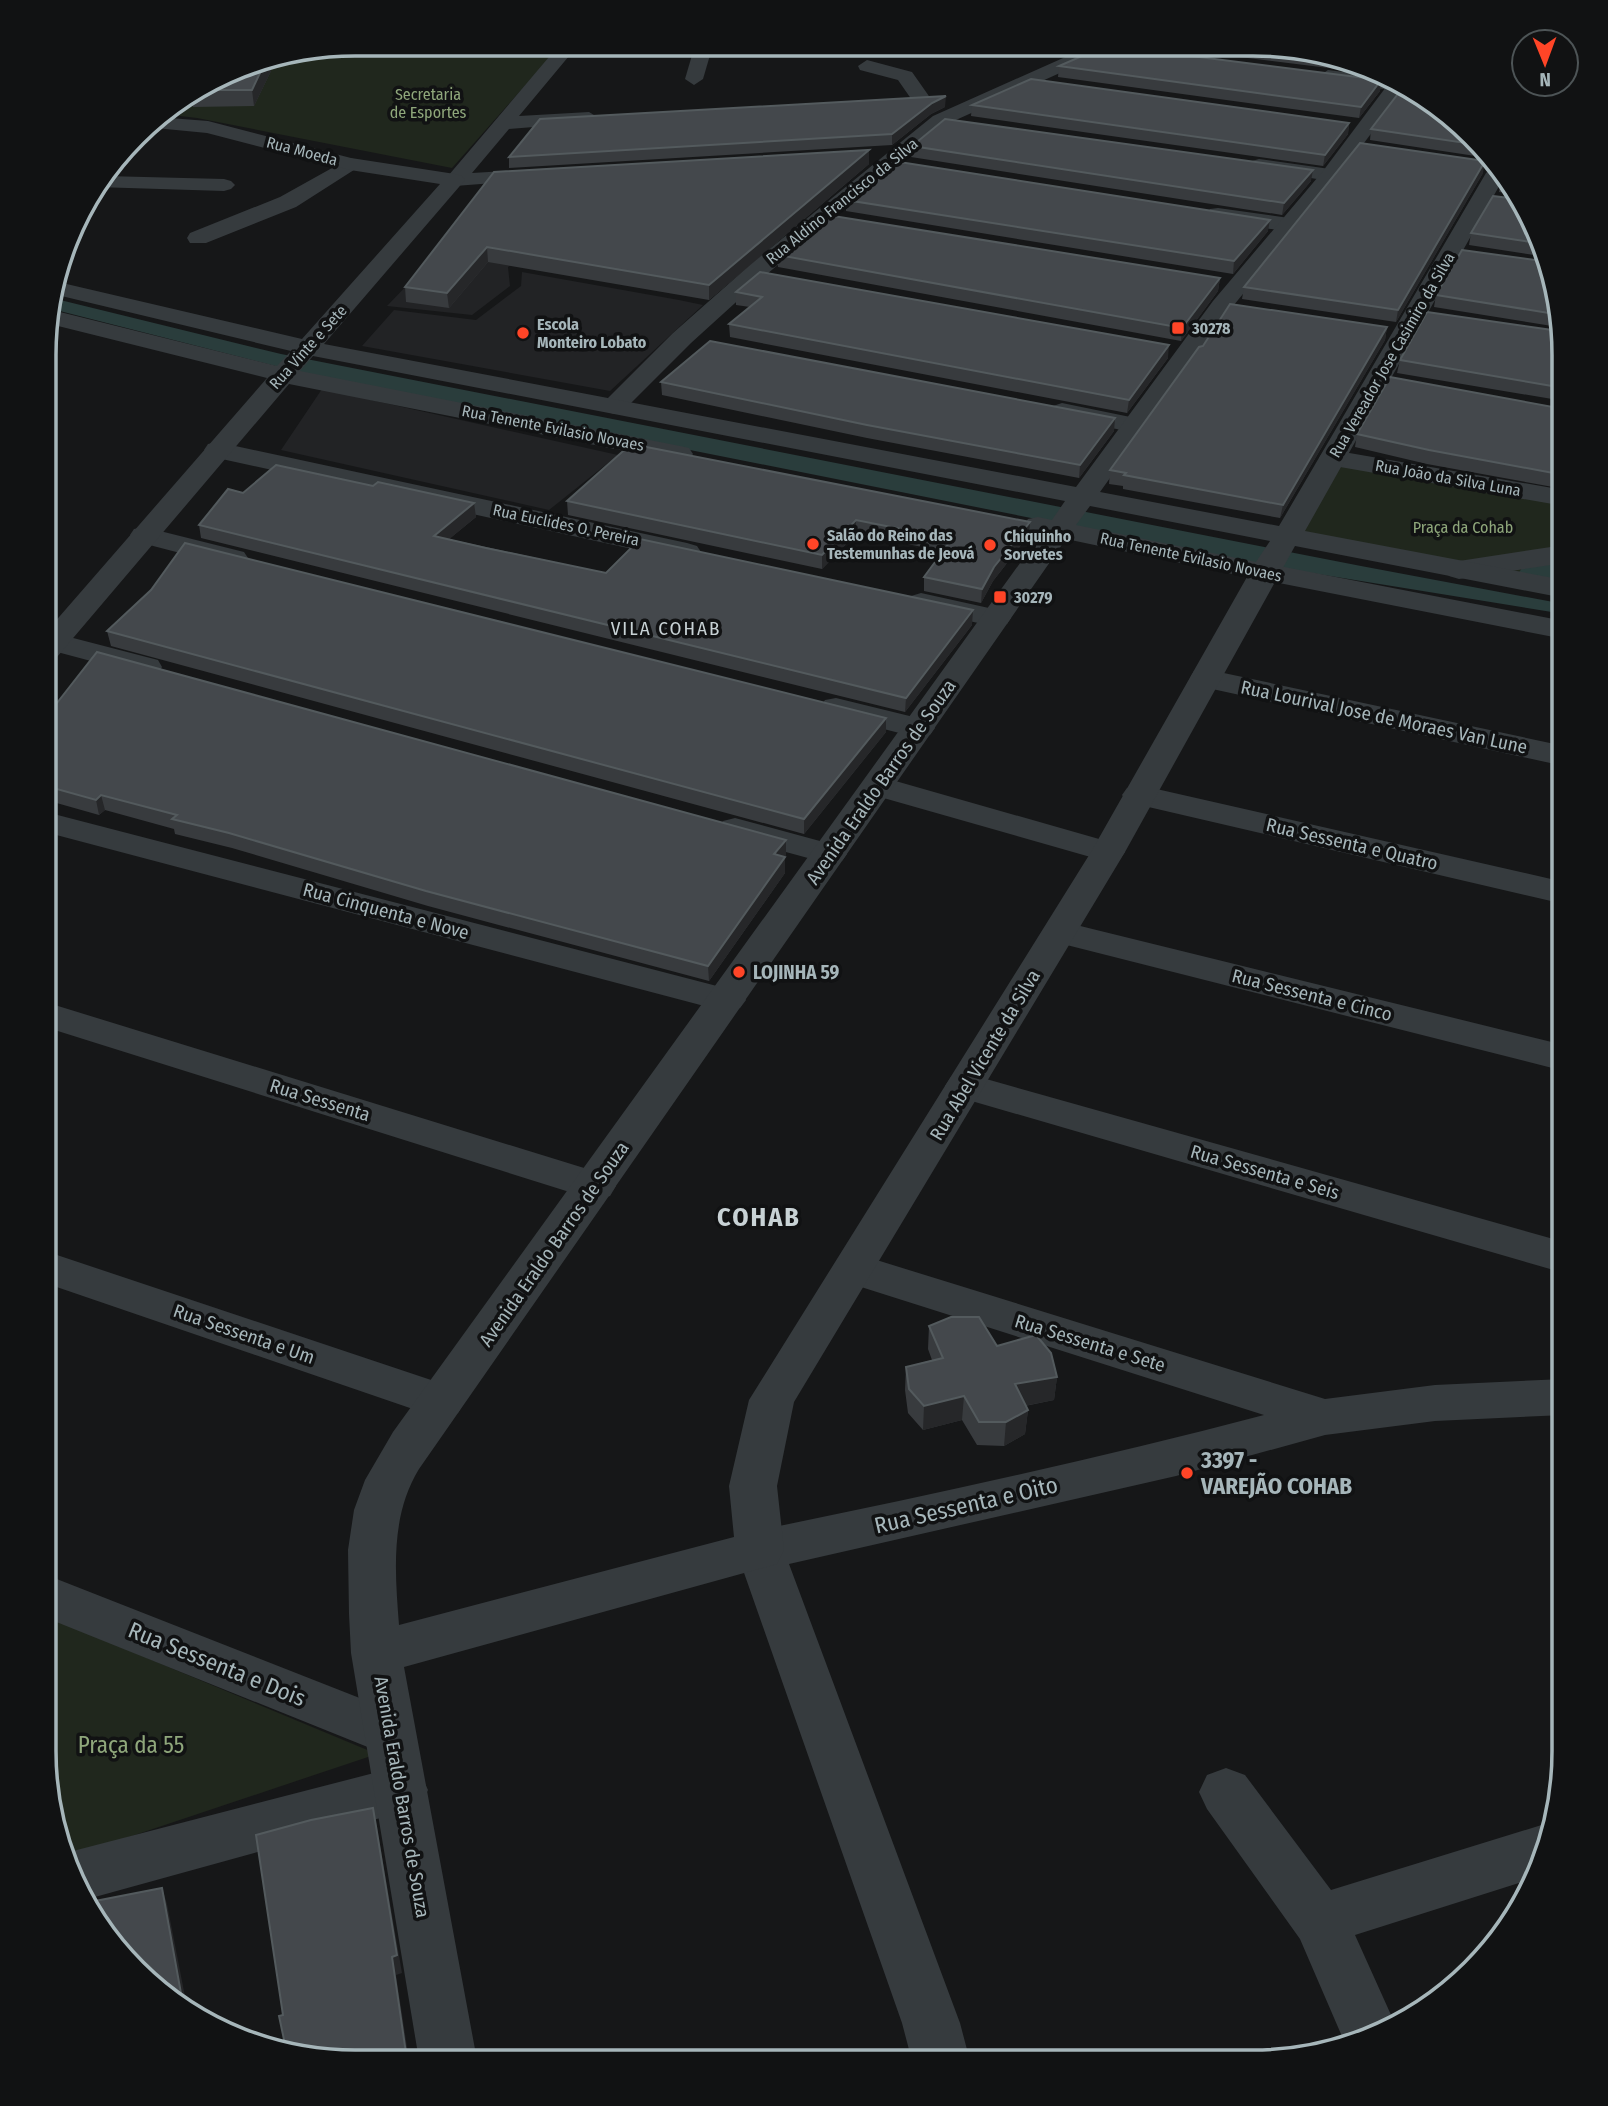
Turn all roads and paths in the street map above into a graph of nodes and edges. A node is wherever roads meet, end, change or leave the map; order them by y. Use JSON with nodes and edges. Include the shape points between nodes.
{"nodes":[{"id":1,"x":560,"y":56,"type":"edge"},
{"id":2,"x":701,"y":56,"type":"edge"},
{"id":3,"x":1082,"y":56,"type":"edge"},
{"id":4,"x":867,"y":66,"type":"dead end"},
{"id":5,"x":1304,"y":73,"type":"edge"},
{"id":6,"x":694,"y":79,"type":"dead end"},
{"id":7,"x":1028,"y":81,"type":"junction"},
{"id":8,"x":1371,"y":81,"type":"edge"},
{"id":9,"x":1069,"y":87,"type":"edge"},
{"id":10,"x":1394,"y":92,"type":"edge"},
{"id":11,"x":988,"y":98,"type":"junction"},
{"id":12,"x":921,"y":99,"type":"junction"},
{"id":13,"x":893,"y":101,"type":"edge"},
{"id":14,"x":615,"y":116,"type":"edge"},
{"id":15,"x":940,"y":120,"type":"junction"},
{"id":16,"x":503,"y":122,"type":"junction"},
{"id":17,"x":166,"y":123,"type":"edge"},
{"id":18,"x":1343,"y":125,"type":"edge"},
{"id":19,"x":980,"y":126,"type":"edge"},
{"id":20,"x":1367,"y":128,"type":"junction"},
{"id":21,"x":1353,"y":146,"type":"junction"},
{"id":22,"x":1380,"y":150,"type":"edge"},
{"id":23,"x":858,"y":157,"type":"edge"},
{"id":24,"x":901,"y":162,"type":"junction"},
{"id":25,"x":1236,"y":162,"type":"edge"},
{"id":26,"x":350,"y":164,"type":"junction"},
{"id":27,"x":1488,"y":170,"type":"edge"},
{"id":28,"x":566,"y":174,"type":"edge"},
{"id":29,"x":1330,"y":175,"type":"junction"},
{"id":30,"x":455,"y":180,"type":"junction"},
{"id":31,"x":111,"y":182,"type":"edge"},
{"id":32,"x":224,"y":185,"type":"dead end"},
{"id":33,"x":1483,"y":198,"type":"junction"},
{"id":34,"x":1508,"y":202,"type":"edge"},
{"id":35,"x":1192,"y":210,"type":"edge"},
{"id":36,"x":821,"y":217,"type":"junction"},
{"id":37,"x":848,"y":221,"type":"edge"},
{"id":38,"x":1289,"y":225,"type":"junction"},
{"id":39,"x":198,"y":238,"type":"dead end"},
{"id":40,"x":1451,"y":252,"type":"junction"},
{"id":41,"x":1477,"y":256,"type":"edge"},
{"id":42,"x":754,"y":274,"type":"junction"},
{"id":43,"x":781,"y":278,"type":"edge"},
{"id":44,"x":1210,"y":280,"type":"edge"},
{"id":45,"x":1237,"y":284,"type":"junction"},
{"id":46,"x":63,"y":291,"type":"edge"},
{"id":47,"x":1221,"y":306,"type":"junction"},
{"id":48,"x":1247,"y":310,"type":"edge"},
{"id":49,"x":59,"y":318,"type":"edge"},
{"id":50,"x":1441,"y":318,"type":"edge"},
{"id":51,"x":1409,"y":323,"type":"junction"},
{"id":52,"x":1377,"y":329,"type":"edge"},
{"id":53,"x":682,"y":338,"type":"junction"},
{"id":54,"x":710,"y":343,"type":"edge"},
{"id":55,"x":1162,"y":347,"type":"edge"},
{"id":56,"x":1190,"y":352,"type":"junction"},
{"id":57,"x":295,"y":362,"type":"junction"},
{"id":58,"x":1378,"y":379,"type":"junction"},
{"id":59,"x":1404,"y":384,"type":"edge"},
{"id":60,"x":614,"y":406,"type":"junction"},
{"id":61,"x":1040,"y":406,"type":"edge"},
{"id":62,"x":1136,"y":425,"type":"junction"},
{"id":63,"x":217,"y":450,"type":"junction"},
{"id":64,"x":704,"y":458,"type":"edge"},
{"id":65,"x":1332,"y":458,"type":"junction"},
{"id":66,"x":1552,"y":496,"type":"edge"},
{"id":67,"x":1070,"y":515,"type":"junction"},
{"id":68,"x":1019,"y":521,"type":"edge"},
{"id":69,"x":144,"y":535,"type":"junction"},
{"id":70,"x":709,"y":556,"type":"edge"},
{"id":71,"x":1275,"y":556,"type":"junction"},
{"id":72,"x":1552,"y":556,"type":"edge"},
{"id":73,"x":264,"y":565,"type":"edge"},
{"id":74,"x":1459,"y":570,"type":"junction"},
{"id":75,"x":1552,"y":587,"type":"edge"},
{"id":76,"x":901,"y":598,"type":"edge"},
{"id":77,"x":996,"y":618,"type":"junction"},
{"id":78,"x":1552,"y":627,"type":"edge"},
{"id":79,"x":56,"y":639,"type":"edge"},
{"id":80,"x":56,"y":647,"type":"edge"},
{"id":81,"x":175,"y":675,"type":"edge"},
{"id":82,"x":1205,"y":678,"type":"junction"},
{"id":83,"x":812,"y":702,"type":"edge"},
{"id":84,"x":919,"y":728,"type":"junction"},
{"id":85,"x":1552,"y":753,"type":"edge"},
{"id":86,"x":878,"y":786,"type":"junction"},
{"id":87,"x":1139,"y":795,"type":"junction"},
{"id":88,"x":710,"y":821,"type":"edge"},
{"id":89,"x":56,"y":825,"type":"edge"},
{"id":90,"x":1108,"y":852,"type":"junction"},
{"id":91,"x":830,"y":854,"type":"junction"},
{"id":92,"x":1552,"y":890,"type":"edge"},
{"id":93,"x":1060,"y":932,"type":"junction"},
{"id":94,"x":727,"y":1000,"type":"junction"},
{"id":95,"x":56,"y":1017,"type":"edge"},
{"id":96,"x":1552,"y":1055,"type":"edge"},
{"id":97,"x":965,"y":1086,"type":"junction"},
{"id":98,"x":595,"y":1186,"type":"junction"},
{"id":99,"x":1552,"y":1255,"type":"edge"},
{"id":100,"x":854,"y":1269,"type":"junction"},
{"id":101,"x":56,"y":1270,"type":"edge"},
{"id":102,"x":1552,"y":1398,"type":"edge"},
{"id":103,"x":442,"y":1401,"type":"junction"},
{"id":104,"x":1325,"y":1417,"type":"junction"},
{"id":105,"x":760,"y":1550,"type":"junction"},
{"id":106,"x":56,"y":1600,"type":"edge"},
{"id":107,"x":376,"y":1653,"type":"junction"},
{"id":108,"x":390,"y":1733,"type":"junction"},
{"id":109,"x":401,"y":1790,"type":"junction"},
{"id":110,"x":1226,"y":1793,"type":"dead end"},
{"id":111,"x":1534,"y":1852,"type":"edge"},
{"id":112,"x":83,"y":1874,"type":"edge"},
{"id":113,"x":1320,"y":1920,"type":"junction"},
{"id":114,"x":1367,"y":2027,"type":"edge"},
{"id":115,"x":447,"y":2050,"type":"edge"},
{"id":116,"x":938,"y":2050,"type":"edge"}],
"edges":[{"from":1,"to":16,"type":"street","name":"Rua Vinte e Sete"},
{"from":2,"to":6,"type":"street"},
{"from":3,"to":7,"type":"street","name":"Rua Aldino Francisco da Silva"},
{"from":4,"to":12,"type":"street","via":[[905,76]]},
{"from":5,"to":8,"type":"street"},
{"from":7,"to":9,"type":"street"},
{"from":7,"to":11,"type":"street","name":"Rua Aldino Francisco da Silva"},
{"from":10,"to":20,"type":"street"},
{"from":11,"to":12,"type":"street"},
{"from":11,"to":15,"type":"street","name":"Rua Aldino Francisco da Silva"},
{"from":12,"to":13,"type":"street"},
{"from":14,"to":16,"type":"street"},
{"from":15,"to":19,"type":"street"},
{"from":15,"to":24,"type":"street","name":"Rua Aldino Francisco da Silva"},
{"from":16,"to":30,"type":"street","name":"Rua Vinte e Sete"},
{"from":17,"to":26,"type":"street","name":"Rua Moeda","via":[[208,127]]},
{"from":18,"to":20,"type":"street"},
{"from":20,"to":21,"type":"street"},
{"from":21,"to":22,"type":"street"},
{"from":21,"to":29,"type":"street"},
{"from":23,"to":24,"type":"street"},
{"from":24,"to":36,"type":"street","name":"Rua Aldino Francisco da Silva"},
{"from":25,"to":29,"type":"street"},
{"from":26,"to":30,"type":"street","name":"Rua Moeda"},
{"from":26,"to":39,"type":"street","via":[[288,202]]},
{"from":27,"to":33,"type":"street","name":"Rua Vereador Jose Casimiro da Silva"},
{"from":28,"to":30,"type":"street","name":"Rua Moeda"},
{"from":29,"to":38,"type":"street"},
{"from":30,"to":57,"type":"street","name":"Rua Vinte e Sete"},
{"from":31,"to":32,"type":"street"},
{"from":33,"to":34,"type":"street"},
{"from":33,"to":40,"type":"street","name":"Rua Vereador Jose Casimiro da Silva"},
{"from":35,"to":38,"type":"street"},
{"from":36,"to":37,"type":"street"},
{"from":36,"to":42,"type":"street","name":"Rua Aldino Francisco da Silva"},
{"from":38,"to":45,"type":"street"},
{"from":40,"to":41,"type":"street"},
{"from":40,"to":51,"type":"street","name":"Rua Vereador Jose Casimiro da Silva"},
{"from":42,"to":43,"type":"street"},
{"from":42,"to":53,"type":"street","name":"Rua Aldino Francisco da Silva"},
{"from":44,"to":45,"type":"street"},
{"from":45,"to":47,"type":"street"},
{"from":46,"to":57,"type":"street"},
{"from":47,"to":48,"type":"street"},
{"from":47,"to":56,"type":"street"},
{"from":49,"to":57,"type":"street"},
{"from":50,"to":51,"type":"street"},
{"from":51,"to":52,"type":"street"},
{"from":51,"to":58,"type":"street","name":"Rua Vereador Jose Casimiro da Silva"},
{"from":53,"to":54,"type":"street"},
{"from":53,"to":60,"type":"street","name":"Rua Aldino Francisco da Silva"},
{"from":55,"to":56,"type":"street"},
{"from":56,"to":62,"type":"street","name":"Avenida Eraldo Barros de Souza"},
{"from":57,"to":60,"type":"street"},
{"from":57,"to":63,"type":"street","name":"Rua Vinte e Sete"},
{"from":57,"to":64,"type":"street","name":"Rua Tenente Evilasio Novaes"},
{"from":58,"to":59,"type":"street"},
{"from":58,"to":65,"type":"street","name":"Rua Vereador Jose Casimiro da Silva"},
{"from":60,"to":67,"type":"street"},
{"from":61,"to":62,"type":"street"},
{"from":62,"to":67,"type":"street","name":"Avenida Eraldo Barros de Souza"},
{"from":63,"to":69,"type":"street","name":"Rua Vinte e Sete"},
{"from":63,"to":70,"type":"street","name":"Rua Euclides O. Pereira"},
{"from":65,"to":66,"type":"street","name":"Rua João da Silva Luna"},
{"from":65,"to":71,"type":"street","name":"Rua Vereador Jose Casimiro da Silva"},
{"from":67,"to":68,"type":"street","name":"Rua Tenente Evilasio Novaes"},
{"from":67,"to":71,"type":"street","name":"Rua Tenente Evilasio Novaes"},
{"from":67,"to":71,"type":"street"},
{"from":67,"to":77,"type":"street","name":"Avenida Eraldo Barros de Souza"},
{"from":69,"to":73,"type":"street"},
{"from":69,"to":79,"type":"street","name":"Rua Vinte e Sete"},
{"from":71,"to":74,"type":"street"},
{"from":71,"to":78,"type":"street","name":"Rua Tenente Evilasio Novaes"},
{"from":71,"to":82,"type":"street","name":"Rua Abel Vicente da Silva"},
{"from":72,"to":74,"type":"street"},
{"from":74,"to":75,"type":"street"},
{"from":76,"to":77,"type":"street"},
{"from":77,"to":84,"type":"street","name":"Avenida Eraldo Barros de Souza"},
{"from":80,"to":81,"type":"street"},
{"from":82,"to":85,"type":"street","name":"Rua Lourival Jose de Moraes Van Lune"},
{"from":82,"to":87,"type":"street","name":"Rua Abel Vicente da Silva"},
{"from":83,"to":84,"type":"street"},
{"from":84,"to":86,"type":"street","name":"Avenida Eraldo Barros de Souza"},
{"from":86,"to":90,"type":"street"},
{"from":86,"to":91,"type":"street","name":"Avenida Eraldo Barros de Souza"},
{"from":87,"to":90,"type":"street","name":"Rua Abel Vicente da Silva"},
{"from":87,"to":92,"type":"street","name":"Rua Sessenta e Quatro"},
{"from":88,"to":91,"type":"street"},
{"from":89,"to":94,"type":"street","name":"Rua Cinquenta e Nove"},
{"from":90,"to":93,"type":"street","name":"Rua Abel Vicente da Silva"},
{"from":91,"to":94,"type":"street","name":"Avenida Eraldo Barros de Souza"},
{"from":93,"to":96,"type":"street","name":"Rua Sessenta e Cinco"},
{"from":93,"to":97,"type":"street","name":"Rua Abel Vicente da Silva"},
{"from":94,"to":98,"type":"street","name":"Avenida Eraldo Barros de Souza"},
{"from":95,"to":98,"type":"street","name":"Rua Sessenta"},
{"from":97,"to":99,"type":"street","name":"Rua Sessenta e Seis"},
{"from":97,"to":100,"type":"street","name":"Rua Abel Vicente da Silva"},
{"from":98,"to":103,"type":"street","name":"Avenida Eraldo Barros de Souza"},
{"from":100,"to":104,"type":"street","name":"Rua Sessenta e Sete"},
{"from":100,"to":105,"type":"street","name":"Rua Abel Vicente da Silva","via":[[772,1400],[753,1486]]},
{"from":101,"to":103,"type":"street","name":"Rua Sessenta e Um"},
{"from":102,"to":104,"type":"street","name":"Rua Sessenta e Oito","via":[[1435,1403]]},
{"from":103,"to":107,"type":"street","name":"Avenida Eraldo Barros de Souza","via":[[383,1492],[375,1527]]},
{"from":104,"to":105,"type":"street","name":"Rua Sessenta e Oito","via":[[1176,1457]]},
{"from":105,"to":107,"type":"street","name":"Rua Sessenta e Oito"},
{"from":105,"to":116,"type":"street","name":"Rua Abel Vicente da Silva"},
{"from":106,"to":108,"type":"street","name":"Rua Sessenta e Dois"},
{"from":107,"to":108,"type":"street","name":"Avenida Eraldo Barros de Souza"},
{"from":108,"to":109,"type":"street","name":"Avenida Eraldo Barros de Souza"},
{"from":109,"to":112,"type":"street"},
{"from":109,"to":115,"type":"street","name":"Avenida Eraldo Barros de Souza"},
{"from":110,"to":113,"type":"street"},
{"from":111,"to":113,"type":"street"},
{"from":113,"to":114,"type":"street"}]}
